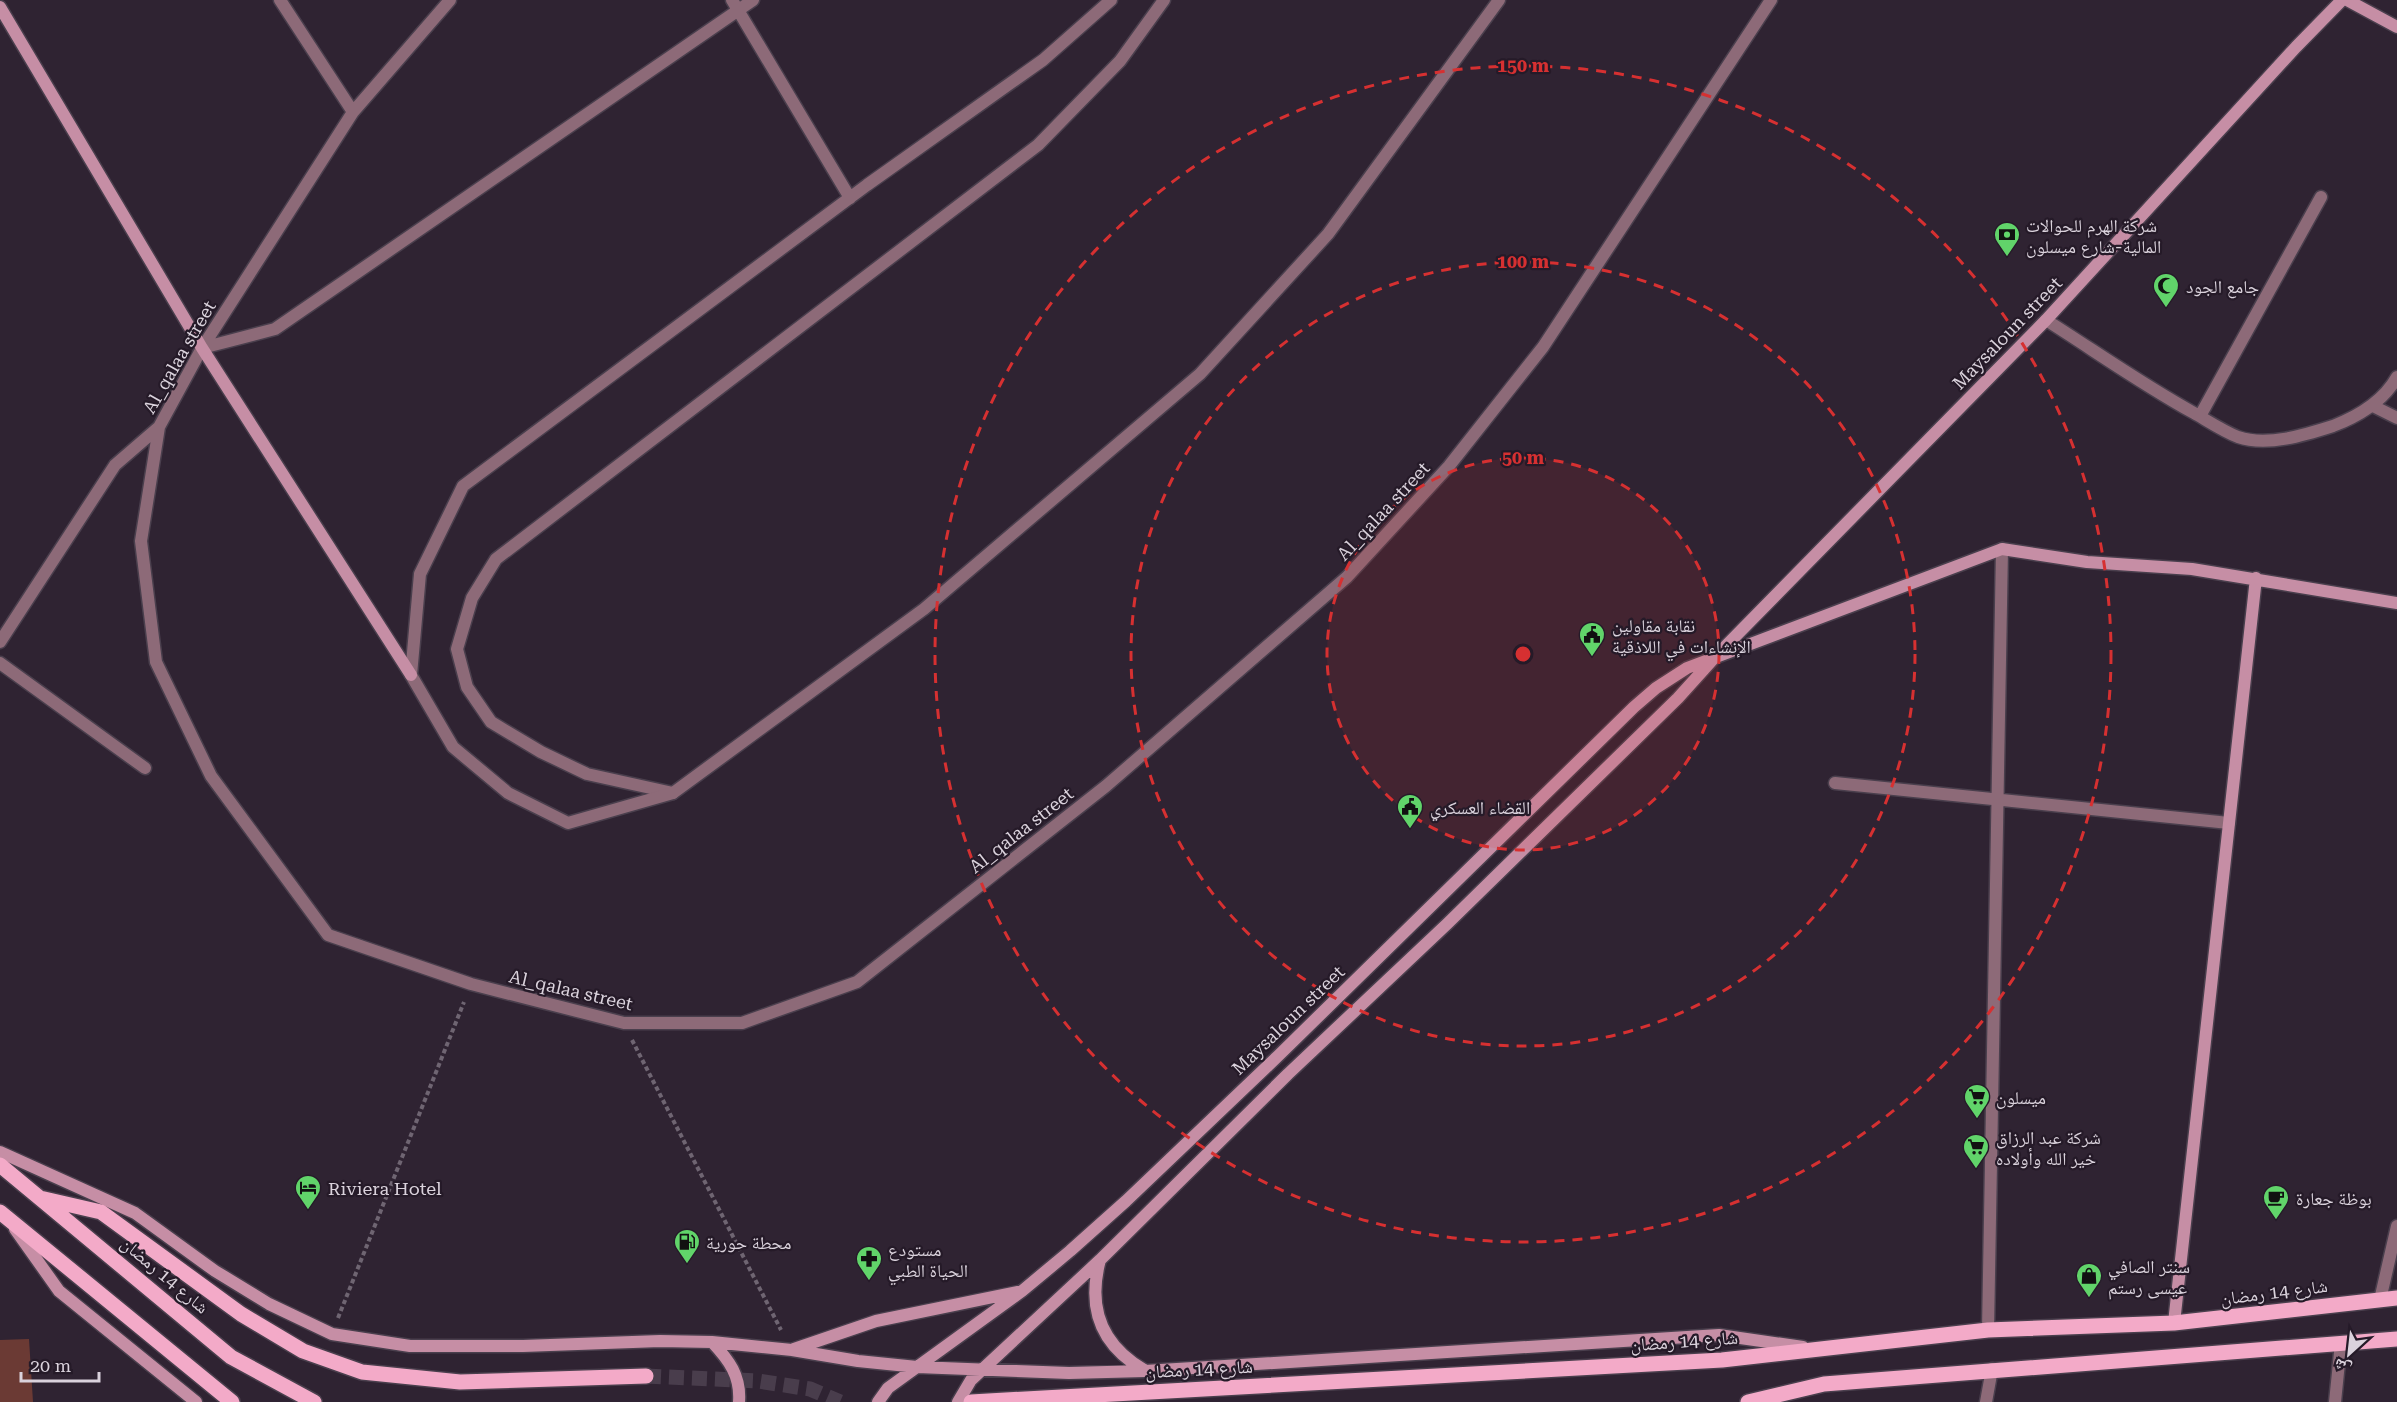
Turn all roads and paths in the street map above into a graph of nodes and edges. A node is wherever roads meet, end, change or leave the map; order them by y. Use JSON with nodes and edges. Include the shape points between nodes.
{"nodes":[{"id":1,"x":280,"y":0,"type":"edge"},
{"id":2,"x":450,"y":0,"type":"edge"},
{"id":3,"x":732,"y":0,"type":"edge"},
{"id":4,"x":753,"y":0,"type":"edge"},
{"id":5,"x":1111,"y":0,"type":"edge"},
{"id":6,"x":1164,"y":0,"type":"edge"},
{"id":7,"x":1499,"y":0,"type":"edge"},
{"id":8,"x":1772,"y":0,"type":"edge"},
{"id":9,"x":2344,"y":0,"type":"edge"},
{"id":10,"x":0,"y":7,"type":"edge"},
{"id":11,"x":739,"y":11,"type":"junction"},
{"id":12,"x":2397,"y":27,"type":"edge"},
{"id":13,"x":353,"y":112,"type":"junction"},
{"id":14,"x":2321,"y":196,"type":"dead end"},
{"id":15,"x":850,"y":198,"type":"junction"},
{"id":16,"x":2046,"y":320,"type":"junction"},
{"id":17,"x":202,"y":348,"type":"junction"},
{"id":18,"x":2397,"y":377,"type":"edge"},
{"id":19,"x":2373,"y":406,"type":"junction"},
{"id":20,"x":2200,"y":416,"type":"junction"},
{"id":21,"x":2397,"y":418,"type":"edge"},
{"id":22,"x":159,"y":427,"type":"junction"},
{"id":23,"x":2002,"y":549,"type":"junction"},
{"id":24,"x":2256,"y":578,"type":"junction"},
{"id":25,"x":2397,"y":603,"type":"edge"},
{"id":26,"x":0,"y":642,"type":"edge"},
{"id":27,"x":1715,"y":657,"type":"junction"},
{"id":28,"x":0,"y":663,"type":"edge"},
{"id":29,"x":411,"y":675,"type":"junction"},
{"id":30,"x":145,"y":768,"type":"dead end"},
{"id":31,"x":1834,"y":783,"type":"dead end"},
{"id":32,"x":673,"y":793,"type":"junction"},
{"id":33,"x":1996,"y":800,"type":"junction"},
{"id":34,"x":2229,"y":823,"type":"junction"},
{"id":35,"x":471,"y":984,"type":"junction"},
{"id":36,"x":624,"y":1023,"type":"junction"},
{"id":37,"x":0,"y":1152,"type":"edge"},
{"id":38,"x":0,"y":1165,"type":"edge"},
{"id":39,"x":40,"y":1198,"type":"junction"},
{"id":40,"x":3,"y":1214,"type":"edge"},
{"id":41,"x":2397,"y":1226,"type":"edge"},
{"id":42,"x":1100,"y":1260,"type":"junction"},
{"id":43,"x":1022,"y":1291,"type":"junction"},
{"id":44,"x":2397,"y":1298,"type":"edge"},
{"id":45,"x":2380,"y":1300,"type":"junction"},
{"id":46,"x":2174,"y":1323,"type":"junction"},
{"id":47,"x":1988,"y":1330,"type":"junction"},
{"id":48,"x":332,"y":1334,"type":"junction"},
{"id":49,"x":2397,"y":1339,"type":"edge"},
{"id":50,"x":712,"y":1342,"type":"junction"},
{"id":51,"x":2341,"y":1343,"type":"junction"},
{"id":52,"x":1814,"y":1348,"type":"junction"},
{"id":53,"x":792,"y":1350,"type":"junction"},
{"id":54,"x":917,"y":1367,"type":"junction"},
{"id":55,"x":984,"y":1369,"type":"junction"},
{"id":56,"x":1992,"y":1369,"type":"junction"},
{"id":57,"x":1145,"y":1371,"type":"junction"},
{"id":58,"x":646,"y":1376,"type":"tunnel mouth"},
{"id":59,"x":1824,"y":1384,"type":"junction"},
{"id":60,"x":226,"y":1398,"type":"edge"},
{"id":61,"x":196,"y":1402,"type":"edge"},
{"id":62,"x":314,"y":1402,"type":"edge"},
{"id":63,"x":740,"y":1402,"type":"edge"},
{"id":64,"x":878,"y":1402,"type":"edge"},
{"id":65,"x":958,"y":1402,"type":"edge"},
{"id":66,"x":971,"y":1402,"type":"edge"},
{"id":67,"x":1748,"y":1402,"type":"edge"},
{"id":68,"x":1777,"y":1402,"type":"edge"},
{"id":69,"x":1986,"y":1402,"type":"edge"},
{"id":70,"x":2335,"y":1402,"type":"edge"}],
"edges":[{"from":1,"to":13,"type":"street"},
{"from":2,"to":13,"type":"street","name":"Al_qalaa street"},
{"from":3,"to":11,"type":"street"},
{"from":4,"to":11,"type":"street"},
{"from":5,"to":15,"type":"street","via":[[1043,60]]},
{"from":6,"to":32,"type":"street","via":[[1120,61],[1038,144],[496,559],[472,598],[457,649],[467,687],[491,722],[587,774]]},
{"from":7,"to":32,"type":"street","via":[[1328,234],[1200,374],[924,609]]},
{"from":8,"to":36,"type":"street","name":"Al_qalaa street","via":[[1543,347],[1449,466],[1347,577],[1106,786],[856,982],[742,1023]]},
{"from":9,"to":12,"type":"main road"},
{"from":9,"to":16,"type":"main road","name":"Maysaloun street","via":[[2296,47]]},
{"from":10,"to":17,"type":"main road"},
{"from":11,"to":15,"type":"street"},
{"from":11,"to":17,"type":"street","via":[[275,329]]},
{"from":13,"to":17,"type":"street","name":"Al_qalaa street"},
{"from":14,"to":20,"type":"street"},
{"from":15,"to":29,"type":"street","via":[[463,486],[420,573]]},
{"from":16,"to":20,"type":"street"},
{"from":16,"to":27,"type":"main road","name":"Maysaloun street"},
{"from":17,"to":22,"type":"street","name":"Al_qalaa street"},
{"from":17,"to":29,"type":"main road"},
{"from":18,"to":19,"type":"street"},
{"from":19,"to":20,"type":"street","via":[[2310,434],[2274,440],[2239,437]]},
{"from":19,"to":21,"type":"street"},
{"from":22,"to":26,"type":"street","via":[[115,465]]},
{"from":22,"to":35,"type":"street","name":"Al_qalaa street","via":[[141,541],[156,662],[211,776],[328,935]]},
{"from":23,"to":24,"type":"main road","via":[[2087,562],[2192,568]]},
{"from":23,"to":27,"type":"main road"},
{"from":23,"to":33,"type":"street"},
{"from":24,"to":25,"type":"main road"},
{"from":24,"to":34,"type":"main road"},
{"from":27,"to":42,"type":"main road","name":"Maysaloun street","via":[[1678,698]]},
{"from":27,"to":43,"type":"main road","name":"Maysaloun street","via":[[1687,668],[1634,707],[1278,1056],[1126,1201]]},
{"from":28,"to":30,"type":"street"},
{"from":29,"to":32,"type":"street","via":[[453,747],[508,793],[568,823]]},
{"from":31,"to":33,"type":"street"},
{"from":33,"to":34,"type":"street"},
{"from":33,"to":47,"type":"street"},
{"from":34,"to":46,"type":"main road"},
{"from":35,"to":36,"type":"street","name":"Al_qalaa street"},
{"from":35,"to":48,"type":"path"},
{"from":36,"to":53,"type":"path"},
{"from":37,"to":48,"type":"main road","via":[[135,1213],[215,1271],[269,1304]]},
{"from":38,"to":39,"type":"main road","name":"شارع 14 رمضان"},
{"from":39,"to":58,"type":"main road","via":[[101,1212],[241,1314],[303,1351],[362,1372],[460,1382]]},
{"from":39,"to":62,"type":"main road","name":"شارع 14 رمضان","via":[[231,1357]]},
{"from":40,"to":60,"type":"main road"},
{"from":40,"to":61,"type":"main road","via":[[59,1291]]},
{"from":41,"to":45,"type":"street"},
{"from":42,"to":55,"type":"main road","name":"Maysaloun street"},
{"from":42,"to":57,"type":"main road","via":[[1094,1293],[1101,1324],[1118,1352]]},
{"from":43,"to":53,"type":"main road","via":[[876,1321]]},
{"from":43,"to":54,"type":"main road","name":"Maysaloun street"},
{"from":44,"to":45,"type":"main road","name":"شارع 14 رمضان"},
{"from":45,"to":46,"type":"main road","name":"شارع 14 رمضان"},
{"from":46,"to":47,"type":"main road","name":"شارع 14 رمضان"},
{"from":47,"to":52,"type":"main road","name":"شارع 14 رمضان"},
{"from":48,"to":50,"type":"main road","via":[[410,1346]]},
{"from":49,"to":51,"type":"main road"},
{"from":50,"to":53,"type":"main road"},
{"from":50,"to":63,"type":"main road","via":[[731,1363],[740,1388]]},
{"from":51,"to":56,"type":"main road"},
{"from":51,"to":70,"type":"street"},
{"from":52,"to":57,"type":"main road","via":[[1719,1335]]},
{"from":52,"to":66,"type":"main road","name":"شارع 14 رمضان","via":[[1722,1359]]},
{"from":53,"to":54,"type":"main road"},
{"from":54,"to":55,"type":"main road"},
{"from":54,"to":64,"type":"main road","name":"Maysaloun street","via":[[888,1388]]},
{"from":55,"to":57,"type":"main road"},
{"from":55,"to":65,"type":"main road","name":"Maysaloun street","via":[[971,1380]]},
{"from":56,"to":59,"type":"main road"},
{"from":56,"to":69,"type":"street"},
{"from":59,"to":67,"type":"main road"},
{"from":59,"to":68,"type":"main road"}]}
